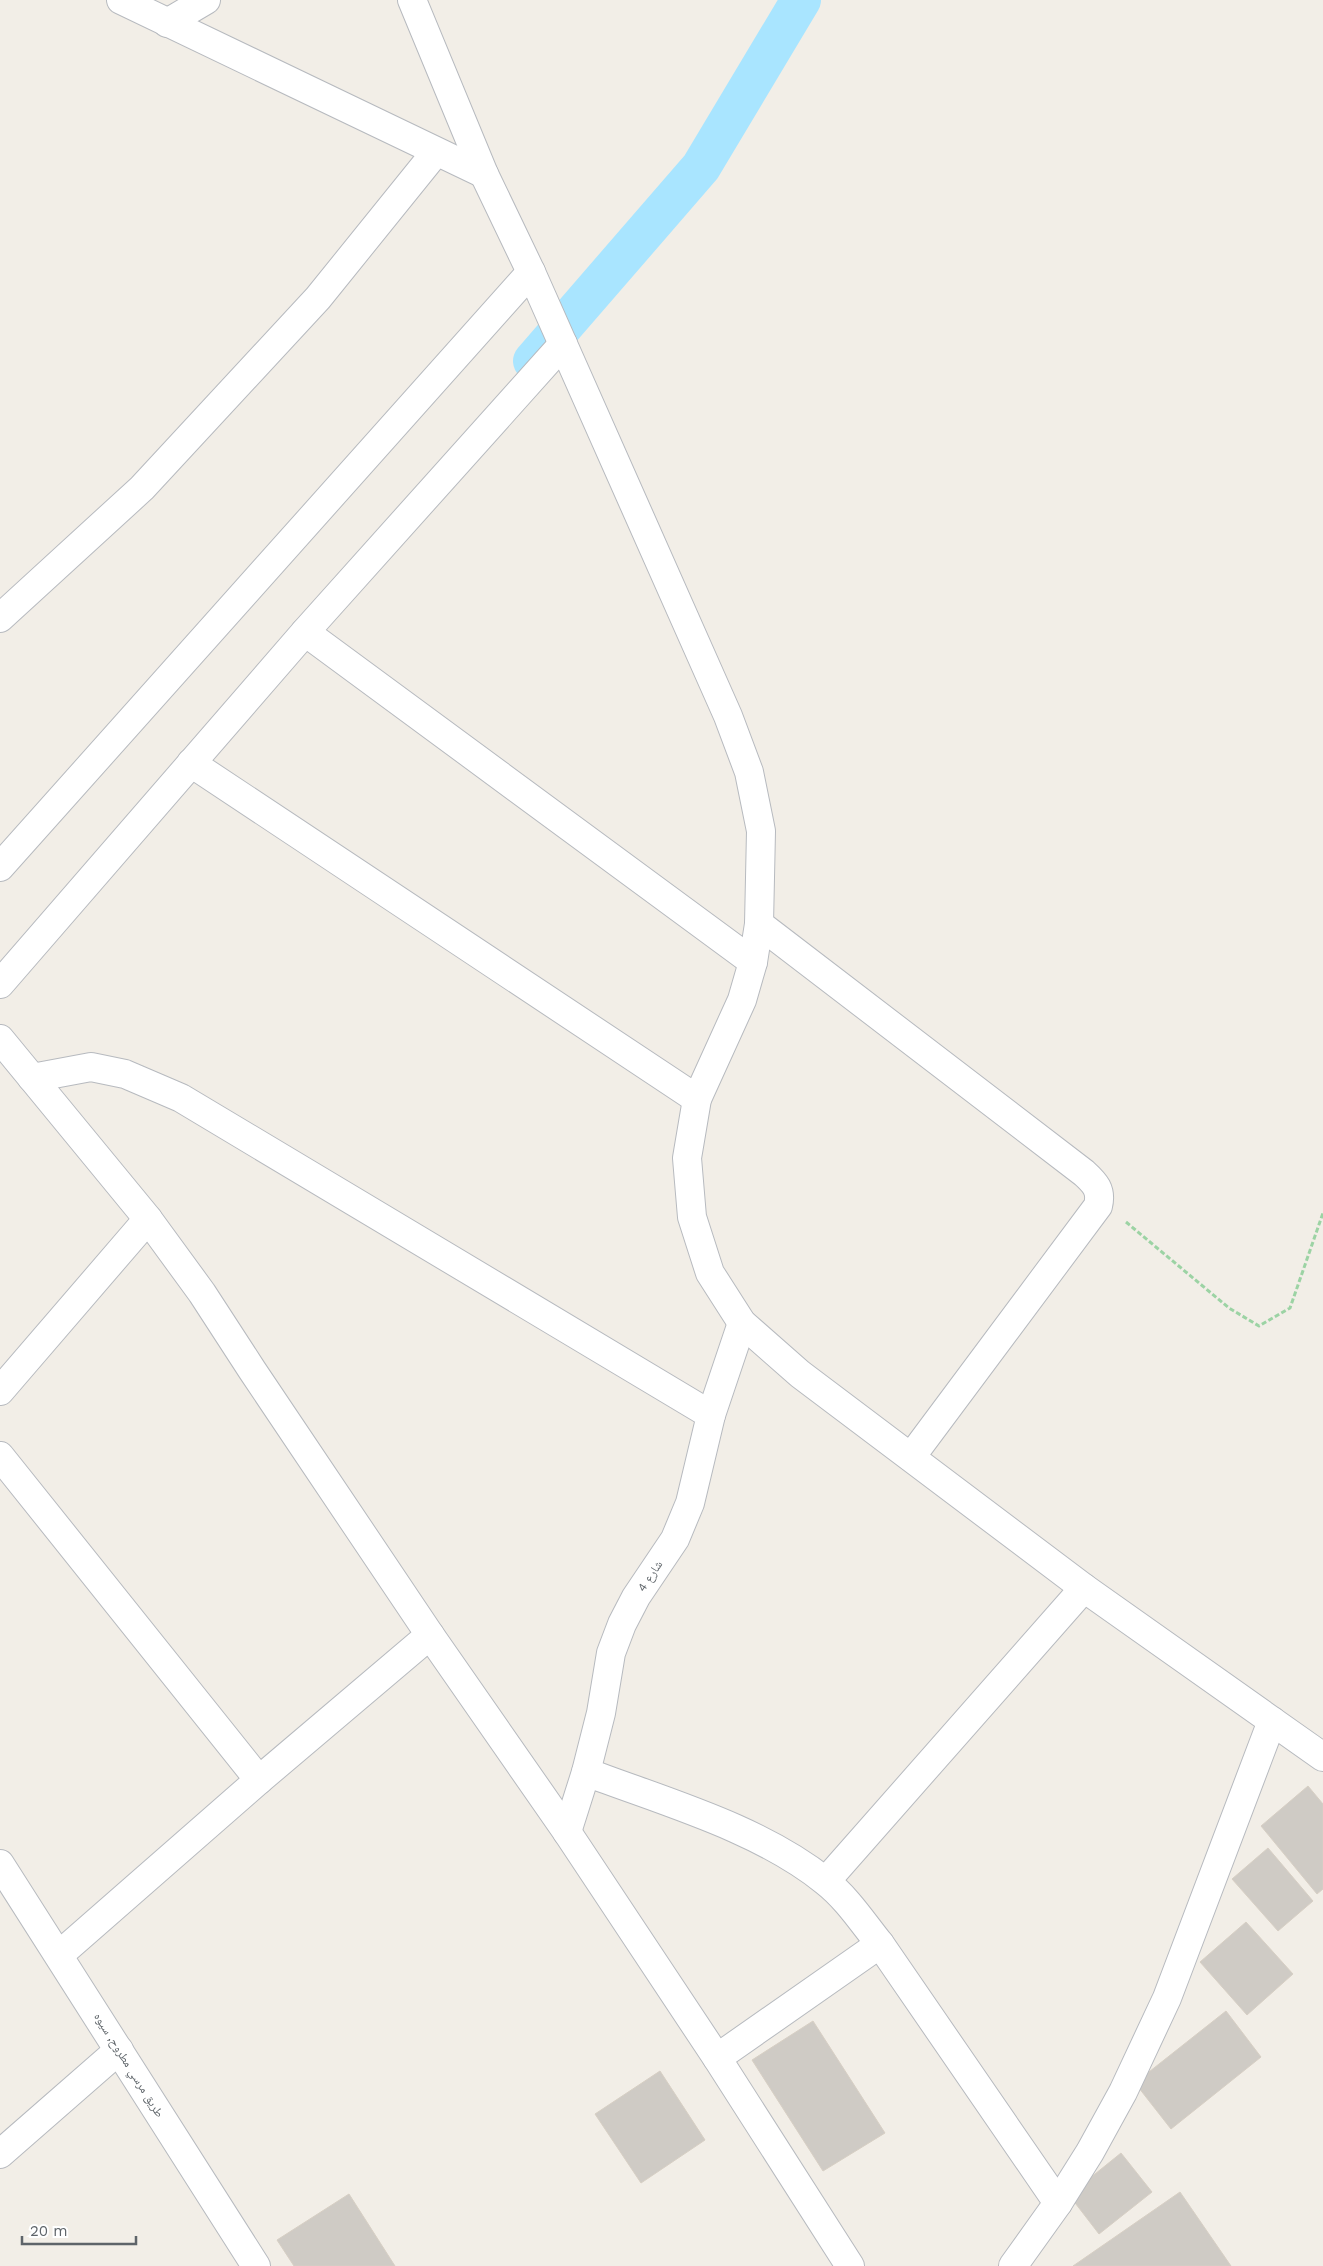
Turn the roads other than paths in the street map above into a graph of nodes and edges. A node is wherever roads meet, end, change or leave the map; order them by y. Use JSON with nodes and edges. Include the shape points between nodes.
{"nodes":[{"id":1,"x":121,"y":0,"type":"edge"},
{"id":2,"x":206,"y":0,"type":"edge"},
{"id":3,"x":412,"y":0,"type":"edge"},
{"id":4,"x":167,"y":23,"type":"junction"},
{"id":5,"x":435,"y":153,"type":"junction"},
{"id":6,"x":484,"y":174,"type":"junction"},
{"id":7,"x":531,"y":272,"type":"junction"},
{"id":8,"x":563,"y":344,"type":"junction"},
{"id":9,"x":0,"y":618,"type":"edge"},
{"id":10,"x":305,"y":632,"type":"junction"},
{"id":11,"x":191,"y":763,"type":"junction"},
{"id":12,"x":0,"y":867,"type":"edge"},
{"id":13,"x":759,"y":924,"type":"junction"},
{"id":14,"x":752,"y":962,"type":"junction"},
{"id":15,"x":0,"y":984,"type":"edge"},
{"id":16,"x":0,"y":1039,"type":"edge"},
{"id":17,"x":32,"y":1078,"type":"junction"},
{"id":18,"x":697,"y":1099,"type":"junction"},
{"id":19,"x":148,"y":1218,"type":"junction"},
{"id":20,"x":742,"y":1323,"type":"junction"},
{"id":21,"x":0,"y":1392,"type":"edge"},
{"id":22,"x":711,"y":1415,"type":"junction"},
{"id":23,"x":0,"y":1456,"type":"edge"},
{"id":24,"x":911,"y":1457,"type":"junction"},
{"id":25,"x":1084,"y":1588,"type":"junction"},
{"id":26,"x":430,"y":1635,"type":"junction"},
{"id":27,"x":1272,"y":1721,"type":"junction"},
{"id":28,"x":1323,"y":1757,"type":"edge"},
{"id":29,"x":586,"y":1772,"type":"junction"},
{"id":30,"x":258,"y":1780,"type":"junction"},
{"id":31,"x":567,"y":1832,"type":"junction"},
{"id":32,"x":0,"y":1864,"type":"edge"},
{"id":33,"x":826,"y":1881,"type":"junction"},
{"id":34,"x":880,"y":1944,"type":"junction"},
{"id":35,"x":59,"y":1955,"type":"junction"},
{"id":36,"x":120,"y":2050,"type":"junction"},
{"id":37,"x":717,"y":2058,"type":"junction"},
{"id":38,"x":0,"y":2154,"type":"edge"},
{"id":39,"x":1058,"y":2203,"type":"junction"},
{"id":40,"x":256,"y":2266,"type":"edge"},
{"id":41,"x":850,"y":2266,"type":"edge"},
{"id":42,"x":1013,"y":2266,"type":"edge"}],
"edges":[{"from":1,"to":4,"type":"street"},
{"from":2,"to":4,"type":"street"},
{"from":3,"to":6,"type":"street"},
{"from":4,"to":5,"type":"street"},
{"from":5,"to":6,"type":"street"},
{"from":5,"to":9,"type":"street","via":[[318,298],[142,488]]},
{"from":6,"to":7,"type":"street"},
{"from":7,"to":8,"type":"street"},
{"from":7,"to":12,"type":"street"},
{"from":8,"to":10,"type":"street"},
{"from":8,"to":13,"type":"street","via":[[728,716],[749,772],[761,831]]},
{"from":10,"to":11,"type":"street"},
{"from":10,"to":14,"type":"street"},
{"from":11,"to":15,"type":"street"},
{"from":11,"to":18,"type":"street"},
{"from":13,"to":14,"type":"street"},
{"from":13,"to":24,"type":"street","via":[[1084,1172],[1101,1196],[1098,1206]]},
{"from":14,"to":18,"type":"street","via":[[742,1000]]},
{"from":16,"to":17,"type":"street"},
{"from":17,"to":19,"type":"street"},
{"from":17,"to":22,"type":"street","via":[[91,1067],[125,1074],[181,1098]]},
{"from":18,"to":20,"type":"street","via":[[687,1158],[692,1217],[710,1273]]},
{"from":19,"to":21,"type":"street"},
{"from":19,"to":26,"type":"street","via":[[202,1293]]},
{"from":20,"to":22,"type":"street","name":"شارع 4"},
{"from":20,"to":24,"type":"street","via":[[800,1374]]},
{"from":22,"to":29,"type":"street","name":"شارع 4","via":[[690,1503],[675,1539],[636,1597],[611,1653],[601,1713]]},
{"from":23,"to":30,"type":"street"},
{"from":24,"to":25,"type":"street"},
{"from":25,"to":27,"type":"street"},
{"from":25,"to":33,"type":"street"},
{"from":26,"to":30,"type":"street"},
{"from":26,"to":31,"type":"street"},
{"from":27,"to":28,"type":"street"},
{"from":27,"to":39,"type":"street","via":[[1167,1998],[1123,2092]]},
{"from":29,"to":31,"type":"street","name":"شارع 4"},
{"from":29,"to":33,"type":"street","via":[[710,1819],[778,1849]]},
{"from":30,"to":35,"type":"street"},
{"from":31,"to":37,"type":"street"},
{"from":32,"to":35,"type":"street","name":"طريق مرسي مطروح, سيوه"},
{"from":33,"to":34,"type":"street","via":[[852,1907]]},
{"from":34,"to":37,"type":"street"},
{"from":34,"to":39,"type":"street"},
{"from":35,"to":36,"type":"street","name":"طريق مرسي مطروح, سيوه"},
{"from":36,"to":38,"type":"street"},
{"from":36,"to":40,"type":"street","name":"طريق مرسي مطروح, سيوه"},
{"from":37,"to":41,"type":"street"},
{"from":39,"to":42,"type":"street"}]}
